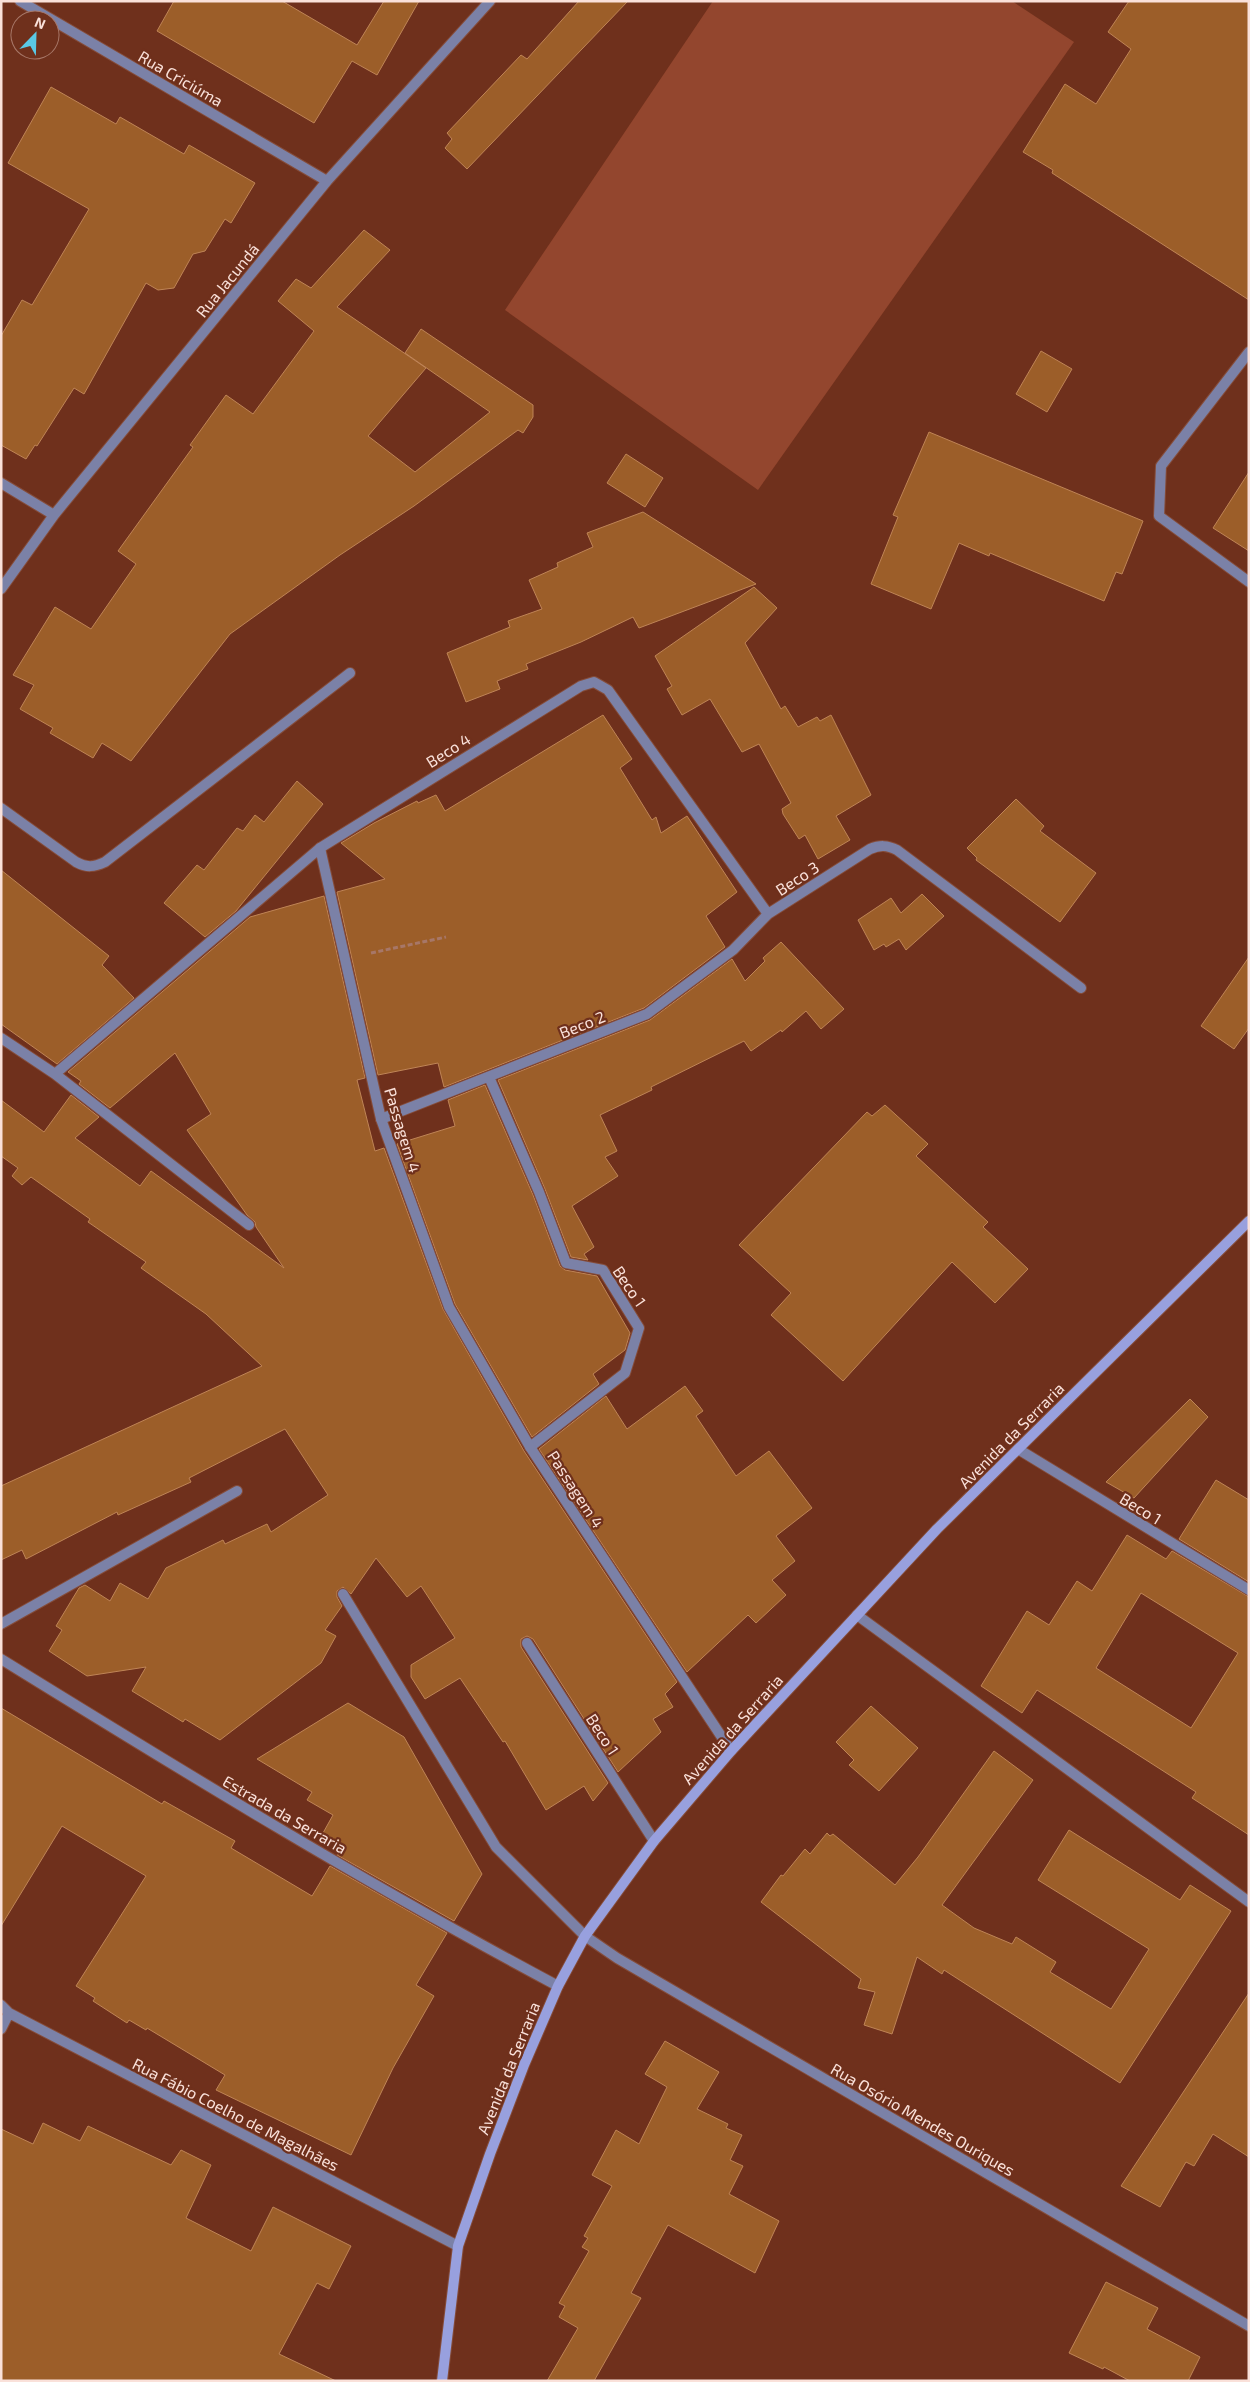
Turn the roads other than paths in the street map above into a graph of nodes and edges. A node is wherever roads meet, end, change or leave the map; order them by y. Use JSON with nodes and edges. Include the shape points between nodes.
{"nodes":[{"id":1,"x":20,"y":1,"type":"edge"},
{"id":2,"x":490,"y":1,"type":"edge"},
{"id":3,"x":327,"y":181,"type":"junction"},
{"id":4,"x":1249,"y":352,"type":"edge"},
{"id":5,"x":1,"y":484,"type":"edge"},
{"id":6,"x":54,"y":515,"type":"junction"},
{"id":7,"x":1249,"y":582,"type":"edge"},
{"id":8,"x":1,"y":589,"type":"edge"},
{"id":9,"x":350,"y":673,"type":"dead end"},
{"id":10,"x":594,"y":682,"type":"joint"},
{"id":11,"x":1,"y":808,"type":"edge"},
{"id":12,"x":320,"y":848,"type":"junction"},
{"id":13,"x":768,"y":914,"type":"junction"},
{"id":14,"x":1081,"y":988,"type":"dead end"},
{"id":15,"x":1,"y":1038,"type":"edge"},
{"id":16,"x":55,"y":1074,"type":"junction"},
{"id":17,"x":489,"y":1077,"type":"junction"},
{"id":18,"x":381,"y":1119,"type":"junction"},
{"id":19,"x":1249,"y":1221,"type":"edge"},
{"id":20,"x":249,"y":1225,"type":"dead end"},
{"id":21,"x":530,"y":1446,"type":"junction"},
{"id":22,"x":1018,"y":1450,"type":"junction"},
{"id":23,"x":237,"y":1491,"type":"dead end"},
{"id":24,"x":1249,"y":1590,"type":"edge"},
{"id":25,"x":343,"y":1594,"type":"dead end"},
{"id":26,"x":857,"y":1615,"type":"junction"},
{"id":27,"x":1,"y":1624,"type":"edge"},
{"id":28,"x":527,"y":1643,"type":"dead end"},
{"id":29,"x":1,"y":1659,"type":"edge"},
{"id":30,"x":730,"y":1750,"type":"junction"},
{"id":31,"x":654,"y":1841,"type":"junction"},
{"id":32,"x":1249,"y":1902,"type":"edge"},
{"id":33,"x":585,"y":1936,"type":"junction"},
{"id":34,"x":558,"y":1986,"type":"junction"},
{"id":35,"x":1,"y":2005,"type":"edge"},
{"id":36,"x":9,"y":2013,"type":"junction"},
{"id":37,"x":1,"y":2029,"type":"edge"},
{"id":38,"x":458,"y":2246,"type":"junction"},
{"id":39,"x":1249,"y":2326,"type":"edge"},
{"id":40,"x":442,"y":2381,"type":"edge"}],
"edges":[{"from":1,"to":3,"type":"street","name":"Rua Criciúma"},
{"from":2,"to":3,"type":"street","name":"Rua Jacundá"},
{"from":3,"to":6,"type":"street","name":"Rua Jacundá"},
{"from":4,"to":7,"type":"street","via":[[1161,466],[1158,516]]},
{"from":5,"to":6,"type":"street"},
{"from":6,"to":8,"type":"street","name":"Rua Jacundá"},
{"from":9,"to":11,"type":"street","via":[[96,866],[86,867],[76,862]]},
{"from":10,"to":12,"type":"street","name":"Beco 4","via":[[581,686]]},
{"from":10,"to":13,"type":"street","name":"Beco 3","via":[[608,690]]},
{"from":12,"to":16,"type":"street"},
{"from":12,"to":18,"type":"street","name":"Passagem 4"},
{"from":13,"to":14,"type":"street","name":"Beco 3","via":[[870,849],[888,846]]},
{"from":13,"to":17,"type":"street","name":"Beco 2","via":[[733,950],[647,1014]]},
{"from":15,"to":16,"type":"street"},
{"from":16,"to":20,"type":"street"},
{"from":17,"to":18,"type":"street","name":"Beco 2"},
{"from":17,"to":21,"type":"street","name":"Beco 1","via":[[566,1263],[603,1270],[639,1328],[625,1373]]},
{"from":18,"to":21,"type":"street","name":"Passagem 4","via":[[449,1307]]},
{"from":19,"to":22,"type":"main road","name":"Avenida da Serraria"},
{"from":21,"to":30,"type":"street","name":"Passagem 4"},
{"from":22,"to":24,"type":"street","name":"Beco 1"},
{"from":22,"to":26,"type":"main road","name":"Avenida da Serraria","via":[[937,1529]]},
{"from":23,"to":27,"type":"street"},
{"from":25,"to":33,"type":"street","name":"Rua Osório Mendes Ouriques","via":[[496,1847]]},
{"from":26,"to":30,"type":"main road","name":"Avenida da Serraria"},
{"from":26,"to":32,"type":"street"},
{"from":28,"to":31,"type":"street","name":"Beco 1"},
{"from":29,"to":34,"type":"street","name":"Estrada da Serraria","via":[[204,1784]]},
{"from":30,"to":31,"type":"main road","name":"Avenida da Serraria"},
{"from":31,"to":33,"type":"main road","name":"Avenida da Serraria"},
{"from":33,"to":34,"type":"main road","name":"Avenida da Serraria"},
{"from":33,"to":39,"type":"street","name":"Rua Osório Mendes Ouriques","via":[[625,1963]]},
{"from":34,"to":38,"type":"main road","name":"Avenida da Serraria","via":[[490,2154]]},
{"from":35,"to":36,"type":"street","name":"Rua Fábio Coelho de Magalhães"},
{"from":36,"to":37,"type":"street"},
{"from":36,"to":38,"type":"street","name":"Rua Fábio Coelho de Magalhães"},
{"from":38,"to":40,"type":"main road","name":"Avenida da Serraria"}]}
